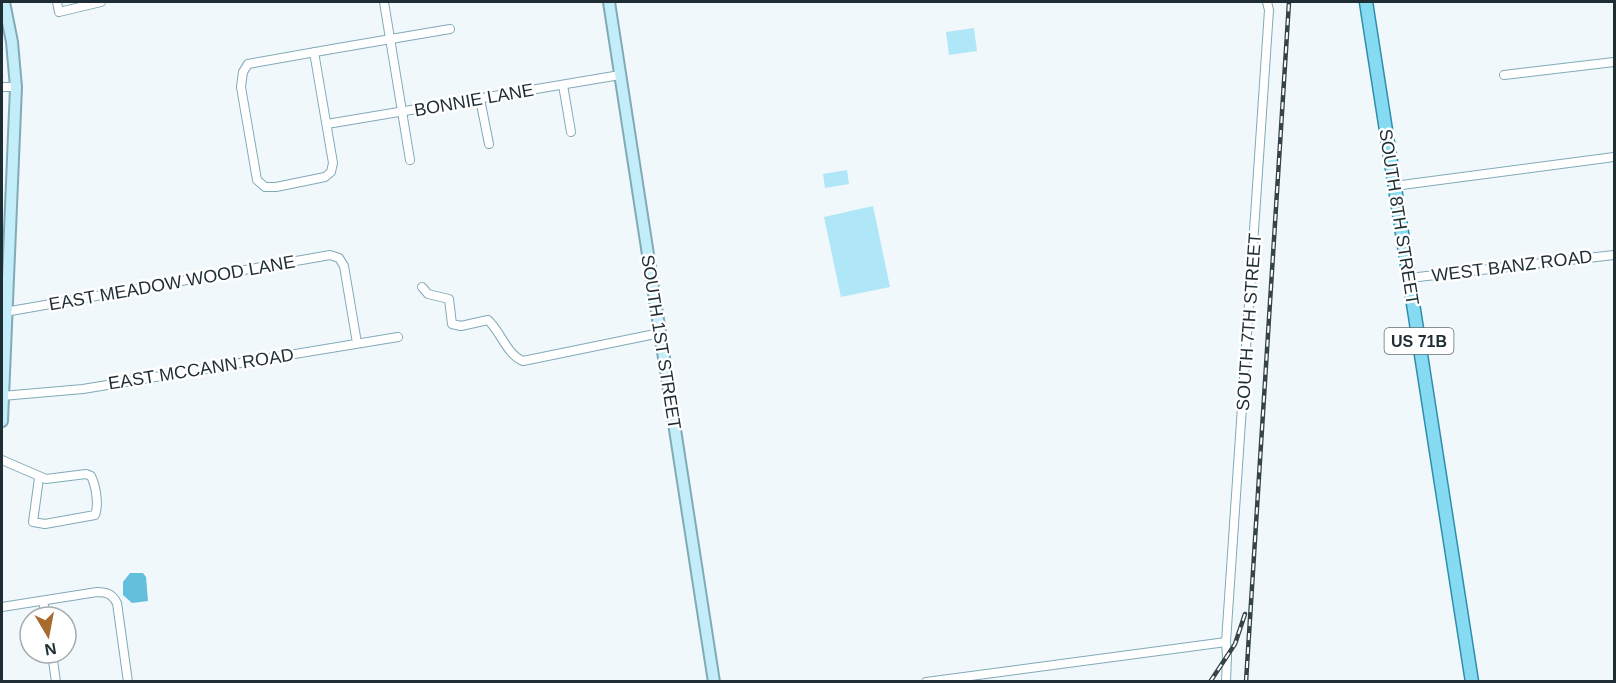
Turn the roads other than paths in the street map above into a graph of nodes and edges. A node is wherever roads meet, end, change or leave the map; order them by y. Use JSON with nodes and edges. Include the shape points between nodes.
{"nodes":[{"id":1,"x":4,"y":2,"type":"edge"},
{"id":2,"x":57,"y":2,"type":"edge"},
{"id":3,"x":101,"y":2,"type":"edge"},
{"id":4,"x":384,"y":2,"type":"edge"},
{"id":5,"x":609,"y":2,"type":"edge"},
{"id":6,"x":1267,"y":2,"type":"edge"},
{"id":7,"x":1366,"y":2,"type":"edge"},
{"id":8,"x":450,"y":29,"type":"dead end"},
{"id":9,"x":390,"y":39,"type":"junction"},
{"id":10,"x":314,"y":52,"type":"junction"},
{"id":11,"x":1614,"y":62,"type":"edge"},
{"id":12,"x":620,"y":75,"type":"junction"},
{"id":13,"x":1504,"y":75,"type":"dead end"},
{"id":14,"x":563,"y":85,"type":"junction"},
{"id":15,"x":2,"y":87,"type":"edge"},
{"id":16,"x":16,"y":87,"type":"junction"},
{"id":17,"x":480,"y":99,"type":"junction"},
{"id":18,"x":402,"y":112,"type":"junction"},
{"id":19,"x":327,"y":124,"type":"junction"},
{"id":20,"x":571,"y":132,"type":"dead end"},
{"id":21,"x":489,"y":144,"type":"dead end"},
{"id":22,"x":1614,"y":157,"type":"edge"},
{"id":23,"x":410,"y":160,"type":"dead end"},
{"id":24,"x":1394,"y":186,"type":"junction"},
{"id":25,"x":6,"y":207,"type":"edge"},
{"id":26,"x":1614,"y":255,"type":"edge"},
{"id":27,"x":1409,"y":278,"type":"junction"},
{"id":28,"x":422,"y":286,"type":"dead end"},
{"id":29,"x":5,"y":312,"type":"junction"},
{"id":30,"x":660,"y":333,"type":"junction"},
{"id":31,"x":398,"y":337,"type":"dead end"},
{"id":32,"x":357,"y":343,"type":"junction"},
{"id":33,"x":2,"y":396,"type":"edge"},
{"id":34,"x":2,"y":421,"type":"edge"},
{"id":35,"x":2,"y":460,"type":"edge"},
{"id":36,"x":39,"y":478,"type":"junction"},
{"id":37,"x":44,"y":601,"type":"junction"},
{"id":38,"x":44,"y":605,"type":"edge"},
{"id":39,"x":2,"y":607,"type":"edge"},
{"id":40,"x":1226,"y":642,"type":"junction"},
{"id":41,"x":54,"y":665,"type":"edge"},
{"id":42,"x":56,"y":681,"type":"edge"},
{"id":43,"x":128,"y":681,"type":"edge"},
{"id":44,"x":714,"y":681,"type":"edge"},
{"id":45,"x":926,"y":681,"type":"edge"},
{"id":46,"x":1226,"y":681,"type":"edge"},
{"id":47,"x":1472,"y":681,"type":"edge"}],
"edges":[{"from":1,"to":16,"type":"main road"},
{"from":2,"to":3,"type":"street","via":[[58,12]]},
{"from":4,"to":9,"type":"street"},
{"from":5,"to":12,"type":"main road","name":"SOUTH 1ST STREET"},
{"from":6,"to":40,"type":"street","name":"SOUTH 7TH STREET"},
{"from":7,"to":24,"type":"main road","name":"SOUTH 8TH STREET","number":"US 71B"},
{"from":8,"to":9,"type":"street"},
{"from":9,"to":10,"type":"street"},
{"from":9,"to":18,"type":"street"},
{"from":10,"to":19,"type":"street"},
{"from":10,"to":19,"type":"street","via":[[248,64],[243,72],[241,87],[257,180],[264,187],[325,177],[333,163]]},
{"from":11,"to":13,"type":"street"},
{"from":12,"to":14,"type":"street","name":"BONNIE LANE"},
{"from":12,"to":30,"type":"main road","name":"SOUTH 1ST STREET"},
{"from":14,"to":17,"type":"street","name":"BONNIE LANE"},
{"from":14,"to":20,"type":"street"},
{"from":15,"to":16,"type":"street"},
{"from":16,"to":25,"type":"main road"},
{"from":17,"to":18,"type":"street","name":"BONNIE LANE"},
{"from":17,"to":21,"type":"street"},
{"from":18,"to":19,"type":"street","name":"BONNIE LANE"},
{"from":18,"to":23,"type":"street"},
{"from":22,"to":24,"type":"street"},
{"from":24,"to":27,"type":"main road","name":"SOUTH 8TH STREET","number":"US 71B"},
{"from":25,"to":29,"type":"main road"},
{"from":26,"to":27,"type":"street","name":"WEST BANZ ROAD"},
{"from":27,"to":47,"type":"main road","name":"SOUTH 8TH STREET","number":"US 71B"},
{"from":28,"to":30,"type":"street","via":[[428,294],[449,299],[452,324],[488,320],[515,358],[522,361]]},
{"from":29,"to":32,"type":"street","name":"EAST MEADOW WOOD LANE","via":[[330,255],[339,258],[344,266]]},
{"from":29,"to":33,"type":"main road"},
{"from":30,"to":44,"type":"main road","name":"SOUTH 1ST STREET"},
{"from":31,"to":32,"type":"street","name":"EAST MCCANN ROAD"},
{"from":32,"to":33,"type":"street","name":"EAST MCCANN ROAD","via":[[84,388]]},
{"from":33,"to":34,"type":"main road"},
{"from":35,"to":36,"type":"street"},
{"from":36,"to":36,"type":"street","via":[[33,522],[45,524],[94,515],[97,510],[91,476]]},
{"from":37,"to":38,"type":"street"},
{"from":37,"to":39,"type":"street"},
{"from":37,"to":43,"type":"street","via":[[97,592],[114,597]]},
{"from":40,"to":45,"type":"street"},
{"from":40,"to":46,"type":"street","name":"SOUTH 7TH STREET"},
{"from":41,"to":42,"type":"street"}]}
